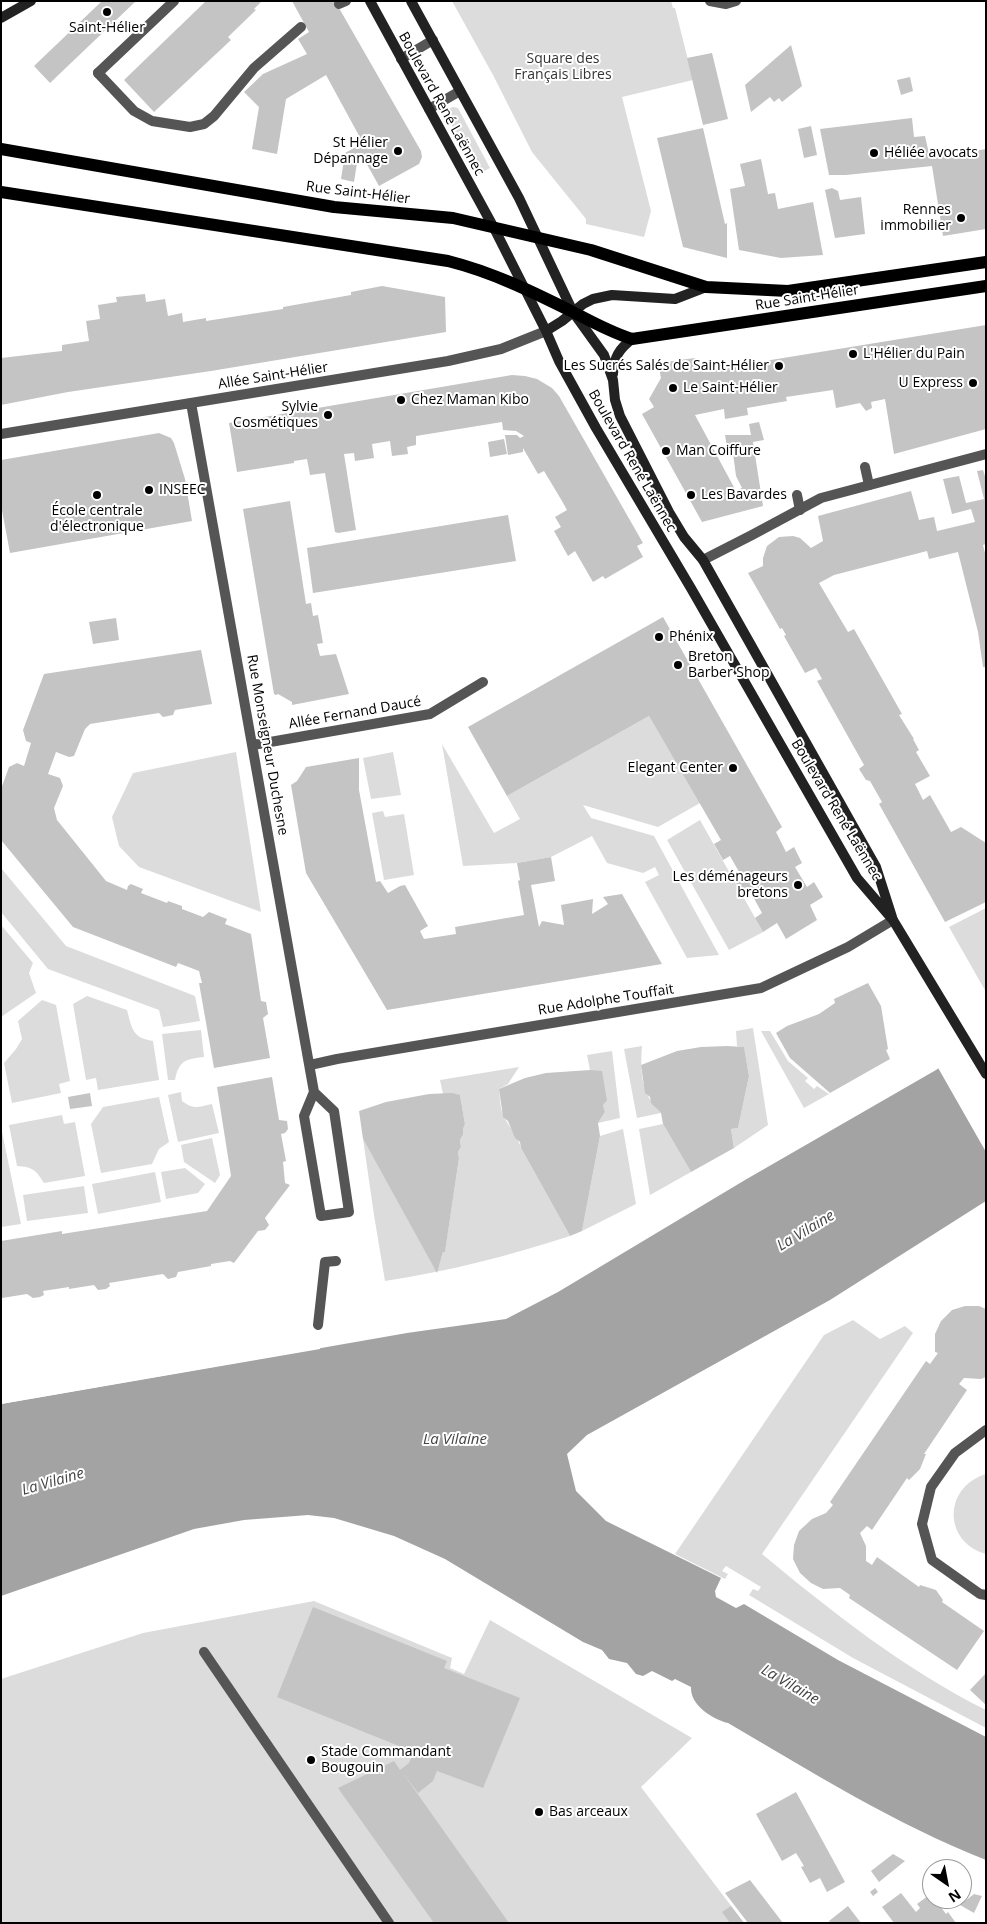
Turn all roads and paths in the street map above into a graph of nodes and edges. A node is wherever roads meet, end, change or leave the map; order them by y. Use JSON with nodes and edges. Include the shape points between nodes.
{"nodes":[{"id":1,"x":31,"y":1,"type":"edge"},
{"id":2,"x":174,"y":1,"type":"edge"},
{"id":3,"x":370,"y":1,"type":"edge"},
{"id":4,"x":411,"y":1,"type":"edge"},
{"id":5,"x":710,"y":1,"type":"edge"},
{"id":6,"x":736,"y":1,"type":"edge"},
{"id":7,"x":1,"y":18,"type":"edge"},
{"id":8,"x":300,"y":27,"type":"dead end"},
{"id":9,"x":433,"y":40,"type":"junction"},
{"id":10,"x":401,"y":58,"type":"junction"},
{"id":11,"x":460,"y":91,"type":"junction"},
{"id":12,"x":428,"y":109,"type":"junction"},
{"id":13,"x":1,"y":148,"type":"edge"},
{"id":14,"x":1,"y":192,"type":"edge"},
{"id":15,"x":494,"y":228,"type":"junction"},
{"id":16,"x":538,"y":238,"type":"junction"},
{"id":17,"x":986,"y":262,"type":"edge"},
{"id":18,"x":986,"y":286,"type":"edge"},
{"id":19,"x":706,"y":287,"type":"junction"},
{"id":20,"x":526,"y":290,"type":"junction"},
{"id":21,"x":574,"y":312,"type":"junction"},
{"id":22,"x":546,"y":331,"type":"junction"},
{"id":23,"x":632,"y":339,"type":"junction"},
{"id":24,"x":613,"y":380,"type":"junction"},
{"id":25,"x":191,"y":403,"type":"junction"},
{"id":26,"x":1,"y":434,"type":"edge"},
{"id":27,"x":986,"y":454,"type":"edge"},
{"id":28,"x":865,"y":467,"type":"dead end"},
{"id":29,"x":869,"y":485,"type":"junction"},
{"id":30,"x":797,"y":495,"type":"dead end"},
{"id":31,"x":800,"y":510,"type":"junction"},
{"id":32,"x":703,"y":560,"type":"junction"},
{"id":33,"x":484,"y":682,"type":"dead end"},
{"id":34,"x":253,"y":745,"type":"junction"},
{"id":35,"x":893,"y":920,"type":"junction"},
{"id":36,"x":310,"y":1066,"type":"junction"},
{"id":37,"x":986,"y":1074,"type":"edge"},
{"id":38,"x":314,"y":1092,"type":"junction"},
{"id":39,"x":336,"y":1261,"type":"dead end"},
{"id":40,"x":318,"y":1325,"type":"dead end"},
{"id":41,"x":986,"y":1430,"type":"edge"},
{"id":42,"x":986,"y":1595,"type":"edge"},
{"id":43,"x":204,"y":1652,"type":"dead end"},
{"id":44,"x":389,"y":1923,"type":"edge"}],
"edges":[{"from":1,"to":7,"type":"main road"},
{"from":2,"to":8,"type":"street","via":[[98,73],[134,112],[152,122],[190,127],[204,124],[254,68]]},
{"from":3,"to":10,"type":"main road","name":"Boulevard René Laënnec"},
{"from":4,"to":9,"type":"main road","name":"Boulevard René Laënnec"},
{"from":5,"to":6,"type":"street","via":[[726,4]]},
{"from":9,"to":10,"type":"street"},
{"from":9,"to":11,"type":"main road","name":"Boulevard René Laënnec"},
{"from":10,"to":12,"type":"main road","name":"Boulevard René Laënnec"},
{"from":11,"to":12,"type":"street"},
{"from":11,"to":16,"type":"main road","name":"Boulevard René Laënnec"},
{"from":12,"to":15,"type":"main road","name":"Boulevard René Laënnec"},
{"from":13,"to":15,"type":"main road","name":"Rue Saint-Hélier","via":[[334,207],[453,218]]},
{"from":14,"to":20,"type":"main road","name":"Rue Saint-Hélier","via":[[448,262],[474,268]]},
{"from":15,"to":16,"type":"main road","name":"Rue Saint-Hélier"},
{"from":15,"to":20,"type":"main road","name":"Boulevard René Laënnec"},
{"from":16,"to":19,"type":"main road","name":"Rue Saint-Hélier","via":[[591,250]]},
{"from":16,"to":21,"type":"main road","name":"Boulevard René Laënnec"},
{"from":17,"to":19,"type":"main road","name":"Rue Saint-Hélier","via":[[788,291]]},
{"from":18,"to":23,"type":"main road","name":"Rue Saint-Hélier"},
{"from":19,"to":21,"type":"main road","name":"Rue Saint-Hélier","via":[[675,299],[612,295],[593,299]]},
{"from":20,"to":21,"type":"main road","name":"Rue Saint-Hélier"},
{"from":20,"to":22,"type":"main road","name":"Boulevard René Laënnec"},
{"from":21,"to":22,"type":"main road","name":"Rue Saint-Hélier"},
{"from":21,"to":23,"type":"main road","name":"Rue Saint-Hélier"},
{"from":21,"to":24,"type":"main road","name":"Boulevard René Laënnec","via":[[604,355]]},
{"from":22,"to":25,"type":"street","name":"Allée Saint-Hélier","via":[[501,349],[448,361]]},
{"from":22,"to":35,"type":"main road","name":"Boulevard René Laënnec","via":[[579,398],[857,878]]},
{"from":23,"to":24,"type":"main road","via":[[614,359]]},
{"from":24,"to":32,"type":"main road","name":"Boulevard René Laënnec","via":[[615,400],[625,425],[669,512]]},
{"from":25,"to":26,"type":"street","name":"Allée Saint-Hélier"},
{"from":25,"to":34,"type":"street","name":"Rue Monseigneur Duchesne"},
{"from":27,"to":29,"type":"street"},
{"from":28,"to":29,"type":"street"},
{"from":29,"to":31,"type":"street","via":[[821,498]]},
{"from":30,"to":31,"type":"street"},
{"from":31,"to":32,"type":"street"},
{"from":32,"to":35,"type":"main road","name":"Boulevard René Laënnec","via":[[876,867]]},
{"from":33,"to":34,"type":"street","name":"Allée Fernand Daucé","via":[[430,714]]},
{"from":34,"to":36,"type":"street","name":"Rue Monseigneur Duchesne"},
{"from":35,"to":36,"type":"street","name":"Rue Adolphe Touffait","via":[[848,947],[760,988]]},
{"from":35,"to":37,"type":"main road","name":"Boulevard René Laënnec"},
{"from":36,"to":38,"type":"street","name":"Rue Monseigneur Duchesne"},
{"from":38,"to":38,"type":"street","via":[[304,1116],[321,1216],[349,1212],[334,1111]]},
{"from":39,"to":40,"type":"street","via":[[325,1262]]},
{"from":41,"to":42,"type":"street","via":[[955,1453],[931,1487],[922,1524],[932,1560]]},
{"from":43,"to":44,"type":"street"}]}
